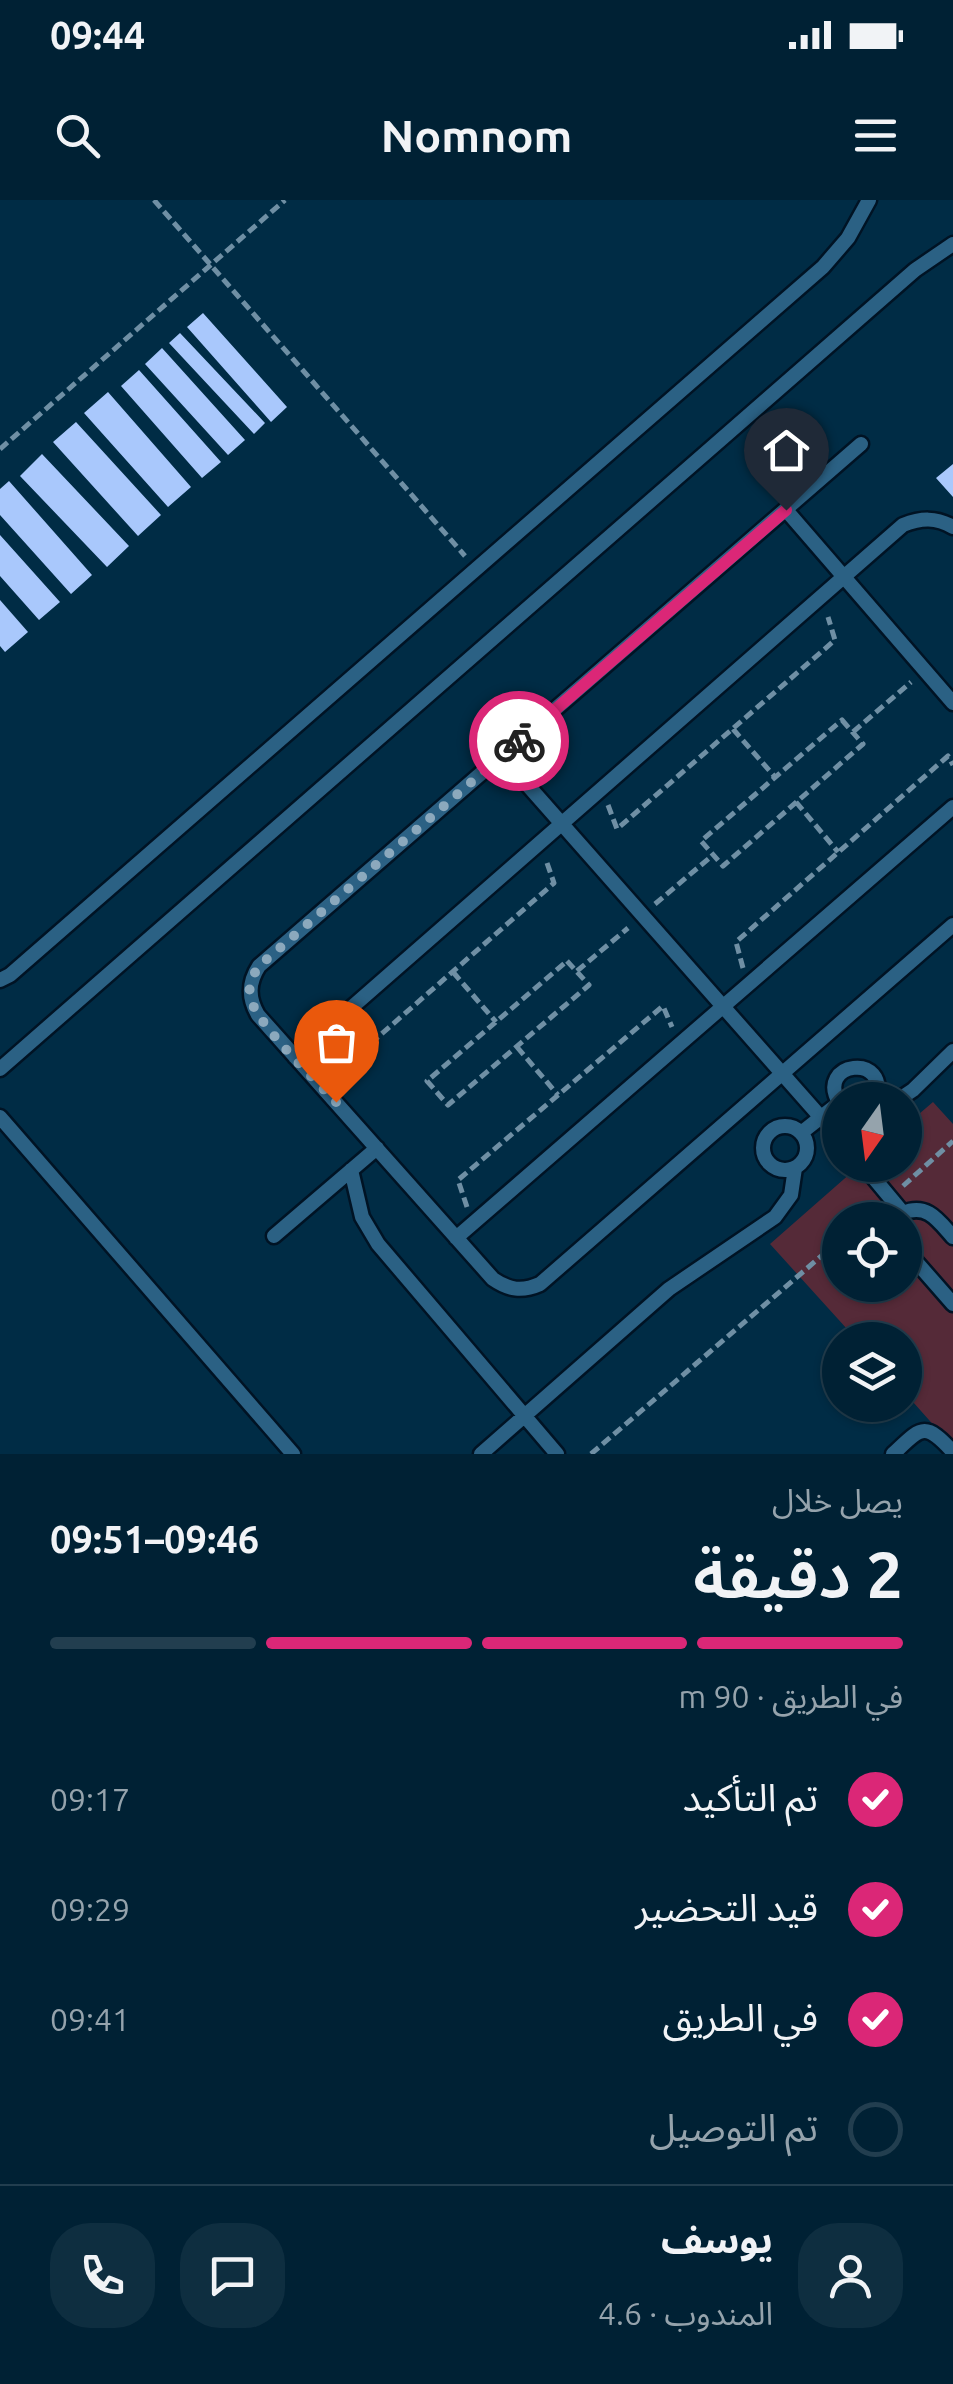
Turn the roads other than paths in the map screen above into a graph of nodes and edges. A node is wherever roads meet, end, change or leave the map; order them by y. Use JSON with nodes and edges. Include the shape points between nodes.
{"nodes":[{"id":1,"x":869,"y":200,"type":"edge"},
{"id":2,"x":953,"y":244,"type":"edge"},
{"id":3,"x":861,"y":444,"type":"dead end"},
{"id":4,"x":786,"y":510,"type":"junction"},
{"id":5,"x":953,"y":527,"type":"edge"},
{"id":6,"x":843,"y":576,"type":"junction"},
{"id":7,"x":953,"y":703,"type":"edge"},
{"id":8,"x":502,"y":756,"type":"junction"},
{"id":9,"x":953,"y":807,"type":"edge"},
{"id":10,"x":561,"y":823,"type":"junction"},
{"id":11,"x":953,"y":925,"type":"edge"},
{"id":12,"x":0,"y":980,"type":"edge"},
{"id":13,"x":723,"y":1006,"type":"junction"},
{"id":14,"x":953,"y":1051,"type":"edge"},
{"id":15,"x":294,"y":1056,"type":"junction"},
{"id":16,"x":0,"y":1069,"type":"edge"},
{"id":17,"x":782,"y":1074,"type":"junction"},
{"id":18,"x":835,"y":1082,"type":"edge"},
{"id":19,"x":877,"y":1082,"type":"edge"},
{"id":20,"x":921,"y":1082,"type":"edge"},
{"id":21,"x":0,"y":1117,"type":"edge"},
{"id":22,"x":821,"y":1117,"type":"joint"},
{"id":23,"x":801,"y":1133,"type":"junction"},
{"id":24,"x":376,"y":1148,"type":"junction"},
{"id":25,"x":794,"y":1168,"type":"junction"},
{"id":26,"x":350,"y":1170,"type":"junction"},
{"id":27,"x":877,"y":1182,"type":"edge"},
{"id":28,"x":893,"y":1202,"type":"edge"},
{"id":29,"x":922,"y":1211,"type":"edge"},
{"id":30,"x":274,"y":1236,"type":"dead end"},
{"id":31,"x":953,"y":1237,"type":"edge"},
{"id":32,"x":456,"y":1238,"type":"junction"},
{"id":33,"x":922,"y":1268,"type":"edge"},
{"id":34,"x":953,"y":1304,"type":"edge"},
{"id":35,"x":524,"y":1416,"type":"junction"},
{"id":36,"x":953,"y":1452,"type":"edge"},
{"id":37,"x":293,"y":1454,"type":"edge"},
{"id":38,"x":482,"y":1454,"type":"edge"},
{"id":39,"x":557,"y":1454,"type":"edge"},
{"id":40,"x":893,"y":1454,"type":"edge"}],
"edges":[{"from":1,"to":12,"type":"lane","via":[[824,268]]},
{"from":2,"to":16,"type":"lane"},
{"from":3,"to":4,"type":"lane"},
{"from":4,"to":6,"type":"lane"},
{"from":4,"to":8,"type":"lane"},
{"from":5,"to":6,"type":"lane","via":[[931,519],[903,524]]},
{"from":6,"to":7,"type":"lane"},
{"from":6,"to":10,"type":"lane"},
{"from":8,"to":10,"type":"lane"},
{"from":8,"to":15,"type":"lane","via":[[259,966],[250,985],[252,1006]]},
{"from":9,"to":13,"type":"lane"},
{"from":10,"to":13,"type":"lane"},
{"from":10,"to":15,"type":"lane"},
{"from":11,"to":17,"type":"lane"},
{"from":13,"to":17,"type":"lane"},
{"from":13,"to":32,"type":"lane"},
{"from":14,"to":20,"type":"lane"},
{"from":15,"to":24,"type":"lane"},
{"from":17,"to":22,"type":"lane"},
{"from":17,"to":32,"type":"lane","via":[[540,1284],[528,1290],[504,1286]]},
{"from":18,"to":19,"type":"lane","via":[[858,1066]]},
{"from":21,"to":37,"type":"lane"},
{"from":22,"to":23,"type":"lane"},
{"from":23,"to":25,"type":"lane","via":[[808,1147]]},
{"from":23,"to":25,"type":"lane","via":[[784,1126],[764,1140],[770,1164]]},
{"from":24,"to":26,"type":"lane"},
{"from":24,"to":32,"type":"lane"},
{"from":25,"to":35,"type":"lane","via":[[791,1195],[775,1216],[669,1289]]},
{"from":26,"to":30,"type":"lane"},
{"from":26,"to":35,"type":"lane","via":[[362,1217],[378,1244]]},
{"from":27,"to":28,"type":"lane"},
{"from":29,"to":31,"type":"lane"},
{"from":33,"to":34,"type":"lane"},
{"from":35,"to":38,"type":"lane"},
{"from":35,"to":39,"type":"lane"},
{"from":36,"to":40,"type":"lane","via":[[928,1430]]}]}
